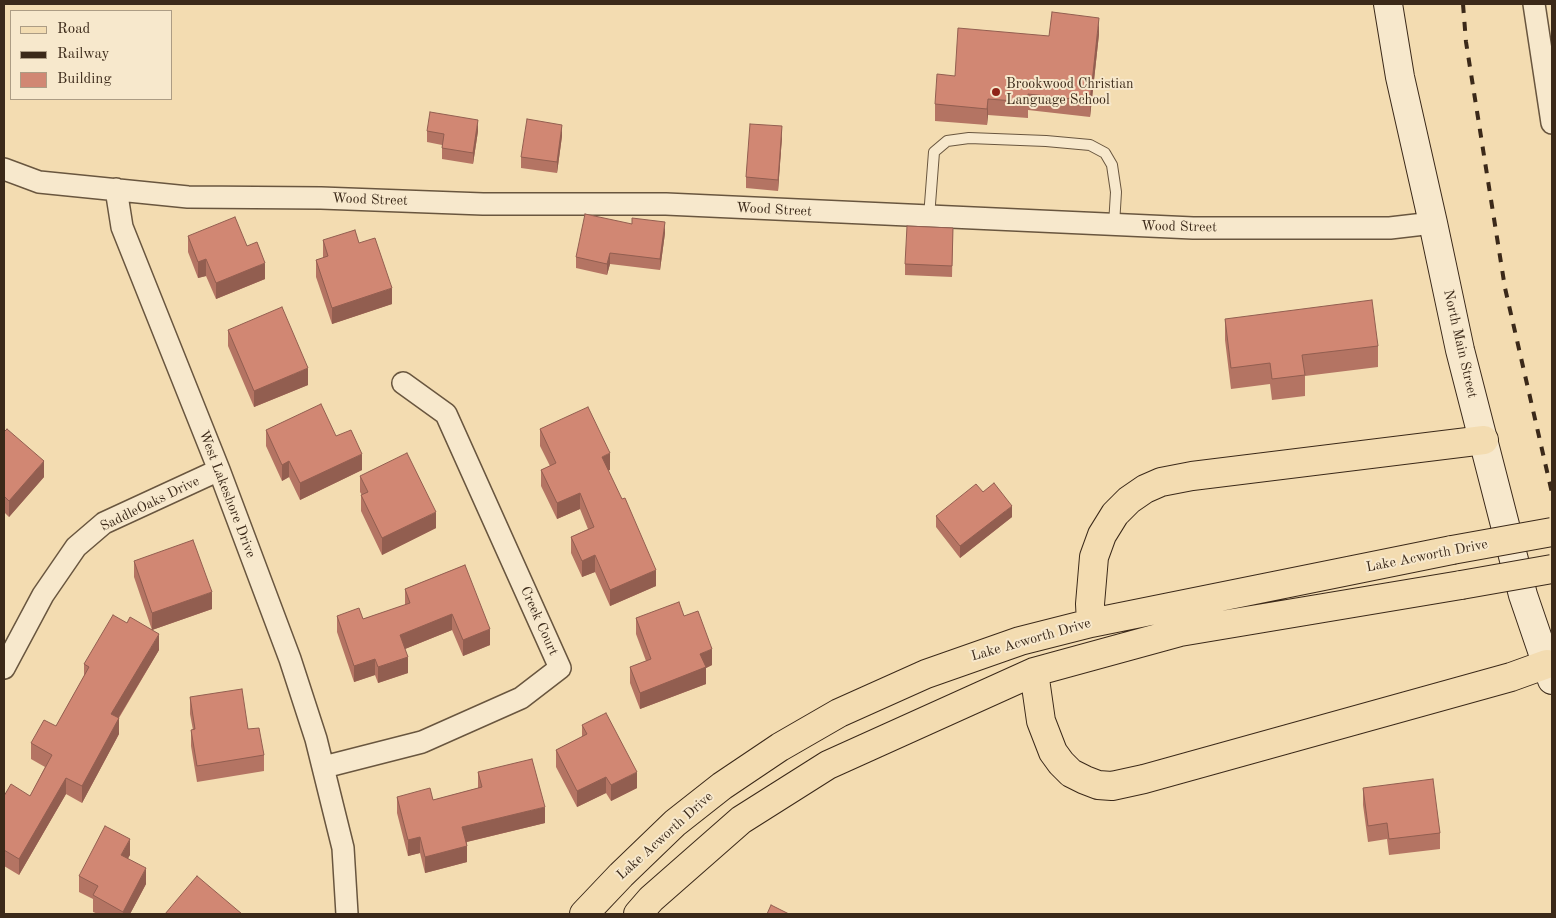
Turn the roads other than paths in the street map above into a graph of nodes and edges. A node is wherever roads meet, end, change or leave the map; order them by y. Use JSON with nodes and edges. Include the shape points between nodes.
{"nodes":[{"id":1,"x":1388,"y":4,"type":"edge"},
{"id":2,"x":1534,"y":4,"type":"edge"},
{"id":3,"x":1552,"y":123,"type":"edge"},
{"id":4,"x":4,"y":169,"type":"edge"},
{"id":5,"x":116,"y":189,"type":"junction"},
{"id":6,"x":929,"y":217,"type":"junction"},
{"id":7,"x":1433,"y":223,"type":"junction"},
{"id":8,"x":1114,"y":225,"type":"junction"},
{"id":9,"x":403,"y":383,"type":"dead end"},
{"id":10,"x":1484,"y":440,"type":"junction"},
{"id":11,"x":219,"y":470,"type":"junction"},
{"id":12,"x":1552,"y":532,"type":"edge"},
{"id":13,"x":1552,"y":569,"type":"edge"},
{"id":14,"x":1090,"y":622,"type":"junction"},
{"id":15,"x":4,"y":668,"type":"edge"},
{"id":16,"x":1034,"y":672,"type":"junction"},
{"id":17,"x":1550,"y":672,"type":"edge"},
{"id":18,"x":324,"y":766,"type":"junction"},
{"id":19,"x":347,"y":914,"type":"edge"},
{"id":20,"x":584,"y":914,"type":"edge"},
{"id":21,"x":638,"y":914,"type":"edge"}],
"edges":[{"from":1,"to":7,"type":"main road","name":"North Main Street","via":[[1400,77]]},
{"from":2,"to":3,"type":"street"},
{"from":4,"to":5,"type":"street","via":[[39,182]]},
{"from":5,"to":6,"type":"street","name":"Wood Street","via":[[188,196],[483,204],[666,204]]},
{"from":5,"to":11,"type":"street","name":"West Lakeshore Drive","via":[[122,227]]},
{"from":6,"to":8,"type":"street","name":"Wood Street"},
{"from":6,"to":8,"type":"lane","via":[[934,152],[947,141],[969,138],[1046,141],[1090,145],[1105,154],[1112,165],[1116,192]]},
{"from":7,"to":8,"type":"street","name":"Wood Street","via":[[1390,228]]},
{"from":7,"to":10,"type":"main road","name":"North Main Street","via":[[1460,350]]},
{"from":9,"to":18,"type":"street","name":"Creek Court","via":[[446,414],[560,668],[521,698],[422,742]]},
{"from":10,"to":14,"type":"main road","via":[[1192,476],[1145,489],[1114,514],[1102,535],[1094,557]]},
{"from":10,"to":17,"type":"main road","name":"North Main Street","via":[[1523,594]]},
{"from":11,"to":15,"type":"street","name":"SaddleOaks Drive","via":[[104,523],[76,547],[43,595]]},
{"from":11,"to":18,"type":"street","name":"West Lakeshore Drive","via":[[290,659]]},
{"from":12,"to":14,"type":"main road","name":"Lake Acworth Drive","bridge":true},
{"from":13,"to":16,"type":"main road","bridge":true,"via":[[1180,632]]},
{"from":14,"to":20,"type":"main road","name":"Lake Acworth Drive","via":[[926,674],[839,714],[780,747],[722,786],[675,824]]},
{"from":16,"to":17,"type":"main road","via":[[1041,720],[1057,757],[1071,773],[1098,785],[1112,786],[1511,677]]},
{"from":16,"to":21,"type":"main road","via":[[828,765],[741,820],[650,899]]},
{"from":18,"to":19,"type":"street","name":"West Lakeshore Drive","via":[[343,848]]}]}
